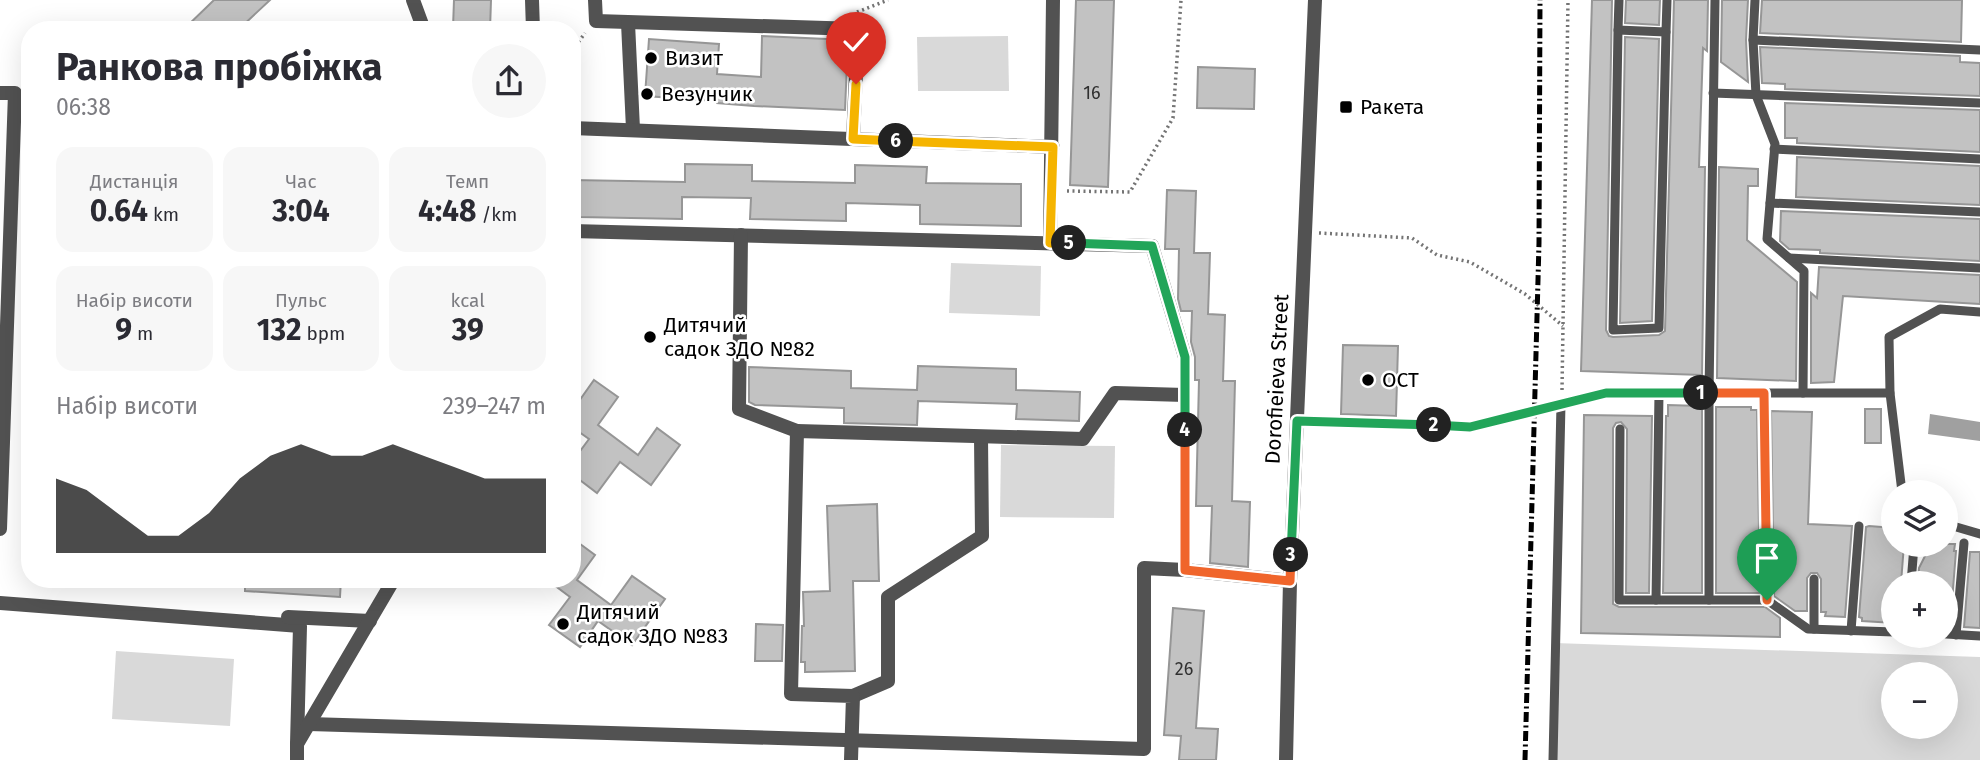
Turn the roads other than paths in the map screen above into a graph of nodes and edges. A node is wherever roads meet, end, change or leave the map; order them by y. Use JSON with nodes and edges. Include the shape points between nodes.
{"nodes":[{"id":1,"x":413,"y":0,"type":"edge"},
{"id":2,"x":532,"y":0,"type":"edge"},
{"id":3,"x":595,"y":0,"type":"edge"},
{"id":4,"x":1053,"y":0,"type":"edge"},
{"id":5,"x":1315,"y":0,"type":"edge"},
{"id":6,"x":1619,"y":0,"type":"edge"},
{"id":7,"x":1667,"y":0,"type":"edge"},
{"id":8,"x":1715,"y":0,"type":"edge"},
{"id":9,"x":1755,"y":0,"type":"edge"},
{"id":10,"x":421,"y":21,"type":"edge"},
{"id":11,"x":533,"y":21,"type":"edge"},
{"id":12,"x":628,"y":23,"type":"junction"},
{"id":13,"x":1618,"y":30,"type":"junction"},
{"id":14,"x":1666,"y":32,"type":"junction"},
{"id":15,"x":1753,"y":40,"type":"junction"},
{"id":16,"x":1980,"y":50,"type":"edge"},
{"id":17,"x":0,"y":93,"type":"edge"},
{"id":18,"x":1713,"y":93,"type":"junction"},
{"id":19,"x":1756,"y":95,"type":"junction"},
{"id":20,"x":1980,"y":103,"type":"edge"},
{"id":21,"x":581,"y":128,"type":"edge"},
{"id":22,"x":633,"y":129,"type":"junction"},
{"id":23,"x":853,"y":139,"type":"junction"},
{"id":24,"x":1053,"y":147,"type":"junction"},
{"id":25,"x":1774,"y":149,"type":"junction"},
{"id":26,"x":1980,"y":159,"type":"edge"},
{"id":27,"x":1770,"y":203,"type":"junction"},
{"id":28,"x":1980,"y":212,"type":"edge"},
{"id":29,"x":581,"y":231,"type":"edge"},
{"id":30,"x":741,"y":235,"type":"junction"},
{"id":31,"x":1050,"y":243,"type":"junction"},
{"id":32,"x":1789,"y":258,"type":"junction"},
{"id":33,"x":1980,"y":268,"type":"edge"},
{"id":34,"x":1980,"y":312,"type":"edge"},
{"id":35,"x":1659,"y":393,"type":"junction"},
{"id":36,"x":1709,"y":393,"type":"junction"},
{"id":37,"x":1764,"y":393,"type":"junction"},
{"id":38,"x":1803,"y":393,"type":"junction"},
{"id":39,"x":1890,"y":393,"type":"junction"},
{"id":40,"x":1185,"y":395,"type":"junction"},
{"id":41,"x":1620,"y":429,"type":"dead end"},
{"id":42,"x":797,"y":431,"type":"junction"},
{"id":43,"x":981,"y":437,"type":"junction"},
{"id":44,"x":1901,"y":480,"type":"edge"},
{"id":45,"x":1,"y":488,"type":"edge"},
{"id":46,"x":1859,"y":526,"type":"dead end"},
{"id":47,"x":1958,"y":528,"type":"edge"},
{"id":48,"x":0,"y":529,"type":"edge"},
{"id":49,"x":1980,"y":534,"type":"edge"},
{"id":50,"x":1964,"y":543,"type":"dead end"},
{"id":51,"x":1185,"y":570,"type":"junction"},
{"id":52,"x":1814,"y":579,"type":"dead end"},
{"id":53,"x":1290,"y":581,"type":"junction"},
{"id":54,"x":1958,"y":585,"type":"edge"},
{"id":55,"x":389,"y":588,"type":"edge"},
{"id":56,"x":1656,"y":600,"type":"junction"},
{"id":57,"x":1710,"y":600,"type":"junction"},
{"id":58,"x":1767,"y":600,"type":"junction"},
{"id":59,"x":370,"y":621,"type":"junction"},
{"id":60,"x":1814,"y":629,"type":"junction"},
{"id":61,"x":1850,"y":631,"type":"junction"},
{"id":62,"x":1881,"y":632,"type":"edge"},
{"id":63,"x":1958,"y":635,"type":"edge"},
{"id":64,"x":1980,"y":636,"type":"edge"},
{"id":65,"x":853,"y":696,"type":"junction"},
{"id":66,"x":309,"y":724,"type":"junction"},
{"id":67,"x":851,"y":740,"type":"junction"},
{"id":68,"x":298,"y":744,"type":"junction"},
{"id":69,"x":297,"y":760,"type":"edge"},
{"id":70,"x":851,"y":760,"type":"edge"},
{"id":71,"x":1286,"y":760,"type":"edge"},
{"id":72,"x":1553,"y":760,"type":"edge"}],
"edges":[{"from":1,"to":10,"type":"street"},
{"from":2,"to":11,"type":"street"},
{"from":3,"to":12,"type":"street","via":[[596,21]]},
{"from":4,"to":24,"type":"street"},
{"from":5,"to":53,"type":"street","name":"Dorofieieva Street"},
{"from":6,"to":13,"type":"lane"},
{"from":7,"to":14,"type":"lane"},
{"from":8,"to":18,"type":"lane"},
{"from":9,"to":15,"type":"lane"},
{"from":12,"to":22,"type":"street"},
{"from":12,"to":23,"type":"street","via":[[858,29]]},
{"from":13,"to":14,"type":"lane"},
{"from":13,"to":14,"type":"lane","via":[[1614,330],[1659,328]]},
{"from":15,"to":16,"type":"lane"},
{"from":15,"to":19,"type":"lane"},
{"from":17,"to":45,"type":"street","via":[[15,93]]},
{"from":18,"to":19,"type":"lane"},
{"from":18,"to":36,"type":"lane"},
{"from":19,"to":20,"type":"lane"},
{"from":19,"to":25,"type":"lane"},
{"from":21,"to":22,"type":"street"},
{"from":22,"to":23,"type":"street"},
{"from":23,"to":24,"type":"street"},
{"from":24,"to":31,"type":"street"},
{"from":25,"to":26,"type":"lane"},
{"from":25,"to":27,"type":"lane"},
{"from":27,"to":28,"type":"lane"},
{"from":27,"to":32,"type":"lane","via":[[1767,239]]},
{"from":29,"to":30,"type":"street"},
{"from":30,"to":31,"type":"street"},
{"from":30,"to":42,"type":"street","via":[[739,409]]},
{"from":31,"to":40,"type":"street","via":[[1152,246],[1185,357]]},
{"from":32,"to":33,"type":"lane"},
{"from":32,"to":38,"type":"lane","via":[[1804,271]]},
{"from":34,"to":39,"type":"lane","via":[[1940,309],[1889,337]]},
{"from":35,"to":36,"type":"lane"},
{"from":35,"to":56,"type":"lane"},
{"from":35,"to":72,"type":"lane","via":[[1606,393],[1561,404]]},
{"from":36,"to":37,"type":"lane"},
{"from":36,"to":57,"type":"lane"},
{"from":37,"to":38,"type":"lane"},
{"from":37,"to":58,"type":"lane"},
{"from":38,"to":39,"type":"lane"},
{"from":39,"to":44,"type":"lane"},
{"from":40,"to":43,"type":"street","via":[[1115,393],[1083,439]]},
{"from":40,"to":51,"type":"street"},
{"from":41,"to":56,"type":"lane","via":[[1619,600]]},
{"from":42,"to":43,"type":"street"},
{"from":42,"to":65,"type":"street","via":[[791,694]]},
{"from":43,"to":65,"type":"street","via":[[982,536],[888,597],[888,681]]},
{"from":45,"to":48,"type":"street"},
{"from":46,"to":61,"type":"lane"},
{"from":47,"to":49,"type":"lane"},
{"from":50,"to":54,"type":"lane"},
{"from":51,"to":53,"type":"street"},
{"from":51,"to":67,"type":"street","via":[[1144,568],[1144,749]]},
{"from":52,"to":60,"type":"lane"},
{"from":53,"to":71,"type":"street","name":"Dorofieieva Street"},
{"from":55,"to":59,"type":"street"},
{"from":56,"to":57,"type":"lane"},
{"from":57,"to":58,"type":"lane"},
{"from":58,"to":60,"type":"lane"},
{"from":59,"to":66,"type":"street"},
{"from":59,"to":68,"type":"street","via":[[0,603],[300,626]]},
{"from":60,"to":61,"type":"lane"},
{"from":61,"to":62,"type":"lane"},
{"from":63,"to":64,"type":"lane"},
{"from":65,"to":67,"type":"street"},
{"from":66,"to":67,"type":"street"},
{"from":66,"to":68,"type":"street"},
{"from":67,"to":70,"type":"street"},
{"from":68,"to":69,"type":"street"}]}
